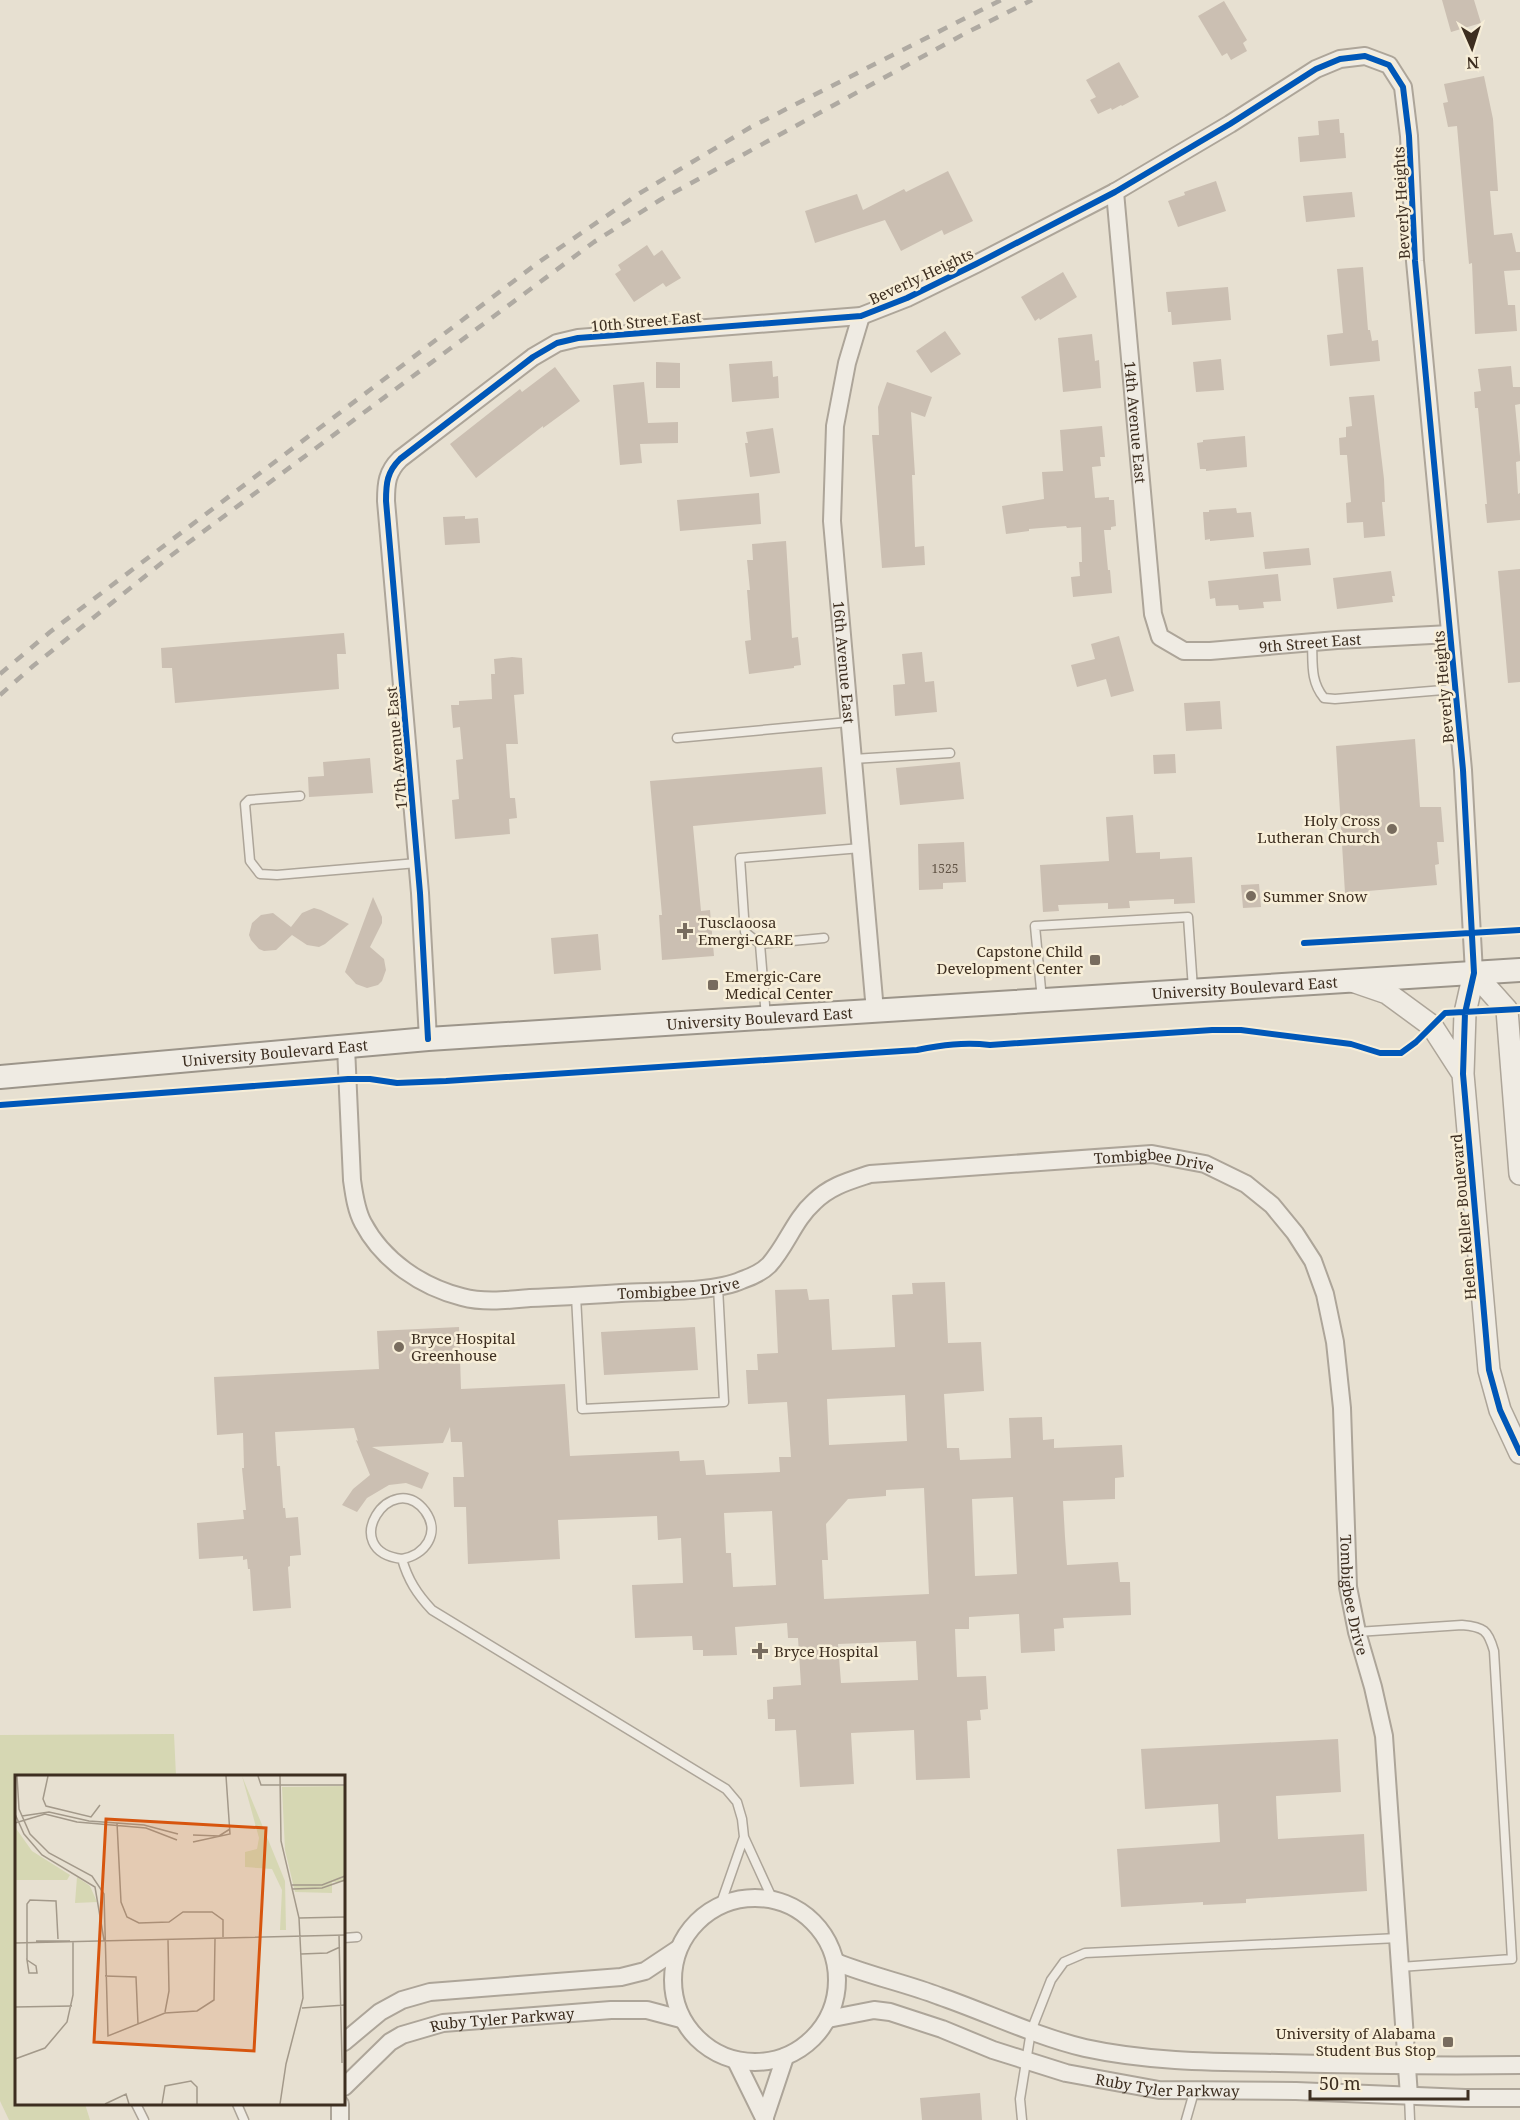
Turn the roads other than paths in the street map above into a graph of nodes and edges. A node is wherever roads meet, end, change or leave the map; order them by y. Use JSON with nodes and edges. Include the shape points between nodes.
{"nodes":[{"id":1,"x":1115,"y":192,"type":"junction"},
{"id":2,"x":861,"y":316,"type":"junction"},
{"id":3,"x":400,"y":459,"type":"joint"},
{"id":4,"x":1450,"y":634,"type":"junction"},
{"id":5,"x":1312,"y":642,"type":"junction"},
{"id":6,"x":1172,"y":644,"type":"joint"},
{"id":7,"x":1455,"y":689,"type":"junction"},
{"id":8,"x":849,"y":722,"type":"junction"},
{"id":9,"x":677,"y":738,"type":"dead end"},
{"id":10,"x":950,"y":753,"type":"dead end"},
{"id":11,"x":853,"y":759,"type":"junction"},
{"id":12,"x":300,"y":796,"type":"dead end"},
{"id":13,"x":861,"y":848,"type":"junction"},
{"id":14,"x":417,"y":863,"type":"junction"},
{"id":15,"x":824,"y":938,"type":"dead end"},
{"id":16,"x":760,"y":944,"type":"junction"},
{"id":17,"x":1520,"y":970,"type":"edge"},
{"id":18,"x":1474,"y":973,"type":"junction"},
{"id":19,"x":1351,"y":981,"type":"junction"},
{"id":20,"x":1193,"y":991,"type":"junction"},
{"id":21,"x":1042,"y":1000,"type":"junction"},
{"id":22,"x":875,"y":1011,"type":"junction"},
{"id":23,"x":766,"y":1018,"type":"junction"},
{"id":24,"x":428,"y":1040,"type":"junction"},
{"id":25,"x":346,"y":1047,"type":"junction"},
{"id":26,"x":1463,"y":1074,"type":"junction"},
{"id":27,"x":0,"y":1077,"type":"edge"},
{"id":28,"x":1520,"y":1174,"type":"edge"},
{"id":29,"x":718,"y":1287,"type":"junction"},
{"id":30,"x":576,"y":1296,"type":"junction"},
{"id":31,"x":1520,"y":1453,"type":"edge"},
{"id":32,"x":402,"y":1559,"type":"junction"},
{"id":33,"x":1357,"y":1632,"type":"junction"},
{"id":34,"x":744,"y":1837,"type":"junction"},
{"id":35,"x":772,"y":1898,"type":"junction"},
{"id":36,"x":721,"y":1903,"type":"junction"},
{"id":37,"x":357,"y":1937,"type":"dead end"},
{"id":38,"x":345,"y":1938,"type":"edge"},
{"id":39,"x":1398,"y":1938,"type":"junction"},
{"id":40,"x":678,"y":1948,"type":"junction"},
{"id":41,"x":836,"y":1962,"type":"junction"},
{"id":42,"x":1400,"y":1967,"type":"junction"},
{"id":43,"x":681,"y":2019,"type":"junction"},
{"id":44,"x":828,"y":2019,"type":"junction"},
{"id":45,"x":1031,"y":2031,"type":"junction"},
{"id":46,"x":345,"y":2041,"type":"edge"},
{"id":47,"x":785,"y":2056,"type":"junction"},
{"id":48,"x":736,"y":2061,"type":"junction"},
{"id":49,"x":1026,"y":2061,"type":"junction"},
{"id":50,"x":1520,"y":2065,"type":"edge"},
{"id":51,"x":1407,"y":2066,"type":"junction"},
{"id":52,"x":345,"y":2086,"type":"edge"},
{"id":53,"x":1194,"y":2092,"type":"junction"},
{"id":54,"x":1409,"y":2096,"type":"junction"},
{"id":55,"x":1520,"y":2098,"type":"edge"},
{"id":56,"x":137,"y":2105,"type":"edge"},
{"id":57,"x":238,"y":2105,"type":"edge"},
{"id":58,"x":765,"y":2119,"type":"edge"},
{"id":59,"x":144,"y":2120,"type":"edge"},
{"id":60,"x":244,"y":2120,"type":"edge"},
{"id":61,"x":1022,"y":2120,"type":"edge"},
{"id":62,"x":1186,"y":2120,"type":"edge"},
{"id":63,"x":1410,"y":2120,"type":"edge"}],
"edges":[{"from":1,"to":2,"type":"street","name":"Beverly Heights","via":[[907,298]]},
{"from":1,"to":4,"type":"street","name":"Beverly Heights","via":[[1316,69],[1340,59],[1365,56],[1389,65],[1403,87],[1409,135],[1415,261]]},
{"from":1,"to":6,"type":"street","name":"14th Avenue East","via":[[1153,614],[1160,637]]},
{"from":2,"to":3,"type":"street","name":"10th Street East","via":[[606,335],[557,343],[533,357]]},
{"from":2,"to":8,"type":"street","name":"16th Avenue East","via":[[835,426],[832,521]]},
{"from":3,"to":14,"type":"street","name":"17th Avenue East","via":[[387,478],[386,501]]},
{"from":4,"to":5,"type":"street","name":"9th Street East"},
{"from":4,"to":7,"type":"street","name":"Beverly Heights"},
{"from":5,"to":6,"type":"street","name":"9th Street East","via":[[1210,651],[1184,651]]},
{"from":5,"to":7,"type":"lane","via":[[1313,678],[1324,698]]},
{"from":7,"to":18,"type":"street","name":"Beverly Heights"},
{"from":8,"to":9,"type":"lane"},
{"from":8,"to":11,"type":"street","name":"16th Avenue East"},
{"from":10,"to":11,"type":"lane"},
{"from":11,"to":13,"type":"street","name":"16th Avenue East"},
{"from":12,"to":14,"type":"lane","via":[[249,800],[245,804],[250,861],[260,874]]},
{"from":13,"to":16,"type":"lane","via":[[740,858],[745,932]]},
{"from":13,"to":22,"type":"street","name":"16th Avenue East"},
{"from":14,"to":24,"type":"street","name":"17th Avenue East"},
{"from":15,"to":16,"type":"lane"},
{"from":16,"to":23,"type":"lane"},
{"from":17,"to":18,"type":"main road","name":"University Boulevard East"},
{"from":18,"to":19,"type":"main road","name":"University Boulevard East"},
{"from":18,"to":26,"type":"street","name":"Helen Keller Boulevard","via":[[1465,1013]]},
{"from":18,"to":28,"type":"street","via":[[1507,1010]]},
{"from":19,"to":20,"type":"main road","name":"University Boulevard East"},
{"from":19,"to":26,"type":"street","via":[[1387,993],[1432,1026]]},
{"from":20,"to":21,"type":"main road","name":"University Boulevard East"},
{"from":20,"to":21,"type":"lane","via":[[1188,917],[1035,926]]},
{"from":21,"to":22,"type":"main road","name":"University Boulevard East"},
{"from":22,"to":23,"type":"main road","name":"University Boulevard East"},
{"from":23,"to":24,"type":"main road","name":"University Boulevard East"},
{"from":24,"to":25,"type":"main road","name":"University Boulevard East"},
{"from":25,"to":27,"type":"main road","name":"University Boulevard East"},
{"from":25,"to":30,"type":"street","name":"Tombigbee Drive","via":[[351,1180],[363,1223],[376,1244],[405,1272],[464,1298]]},
{"from":26,"to":31,"type":"street","name":"Helen Keller Boulevard","via":[[1489,1370],[1500,1410]]},
{"from":29,"to":30,"type":"street","name":"Tombigbee Drive"},
{"from":29,"to":30,"type":"lane","via":[[724,1402],[582,1409]]},
{"from":29,"to":33,"type":"street","name":"Tombigbee Drive","via":[[768,1267],[813,1202],[834,1186],[870,1174],[1152,1154],[1205,1164],[1246,1184],[1272,1205],[1295,1233],[1313,1261],[1325,1294],[1342,1408],[1348,1587]]},
{"from":32,"to":32,"type":"lane","via":[[392,1558],[376,1547],[372,1538],[371,1528],[378,1510],[394,1500],[414,1502],[422,1508],[431,1526],[427,1545],[421,1552]]},
{"from":32,"to":34,"type":"lane","via":[[406,1576],[432,1610],[726,1789],[737,1802]]},
{"from":33,"to":39,"type":"street","name":"Tombigbee Drive","via":[[1384,1736]]},
{"from":33,"to":42,"type":"lane","via":[[1477,1626],[1489,1635],[1494,1651],[1512,1959]]},
{"from":34,"to":35,"type":"lane"},
{"from":34,"to":36,"type":"lane"},
{"from":35,"to":36,"type":"street"},
{"from":35,"to":41,"type":"street","via":[[812,1920],[827,1940]]},
{"from":36,"to":40,"type":"street","via":[[689,1929]]},
{"from":37,"to":38,"type":"lane"},
{"from":39,"to":42,"type":"street","name":"Tombigbee Drive"},
{"from":39,"to":45,"type":"lane","via":[[1085,1953],[1064,1962],[1051,1980]]},
{"from":40,"to":43,"type":"street","via":[[672,1972],[673,1996]]},
{"from":40,"to":46,"type":"street","via":[[645,1971],[621,1977],[429,1992],[387,2008]]},
{"from":41,"to":44,"type":"street","via":[[838,1982]]},
{"from":41,"to":45,"type":"street","name":"Ruby Tyler Parkway"},
{"from":42,"to":51,"type":"street","name":"Tombigbee Drive"},
{"from":43,"to":48,"type":"street","via":[[695,2038]]},
{"from":43,"to":52,"type":"street","name":"Ruby Tyler Parkway","via":[[647,2010],[611,2010],[442,2023],[390,2042]]},
{"from":44,"to":47,"type":"street","via":[[810,2042]]},
{"from":44,"to":49,"type":"street","name":"Ruby Tyler Parkway","via":[[874,2010],[890,2012]]},
{"from":45,"to":49,"type":"lane"},
{"from":45,"to":51,"type":"street","name":"Ruby Tyler Parkway","via":[[1085,2048],[1188,2062]]},
{"from":47,"to":48,"type":"street","via":[[761,2062]]},
{"from":47,"to":58,"type":"street"},
{"from":48,"to":58,"type":"street"},
{"from":49,"to":53,"type":"street","name":"Ruby Tyler Parkway","via":[[1112,2082]]},
{"from":49,"to":61,"type":"lane","via":[[1020,2099]]},
{"from":50,"to":51,"type":"street","name":"Ruby Tyler Parkway"},
{"from":51,"to":54,"type":"street","name":"Tombigbee Drive"},
{"from":53,"to":54,"type":"street","name":"Ruby Tyler Parkway"},
{"from":53,"to":62,"type":"lane"},
{"from":54,"to":55,"type":"street","name":"Ruby Tyler Parkway"},
{"from":54,"to":63,"type":"lane"},
{"from":56,"to":59,"type":"lane"},
{"from":57,"to":60,"type":"lane"}]}
